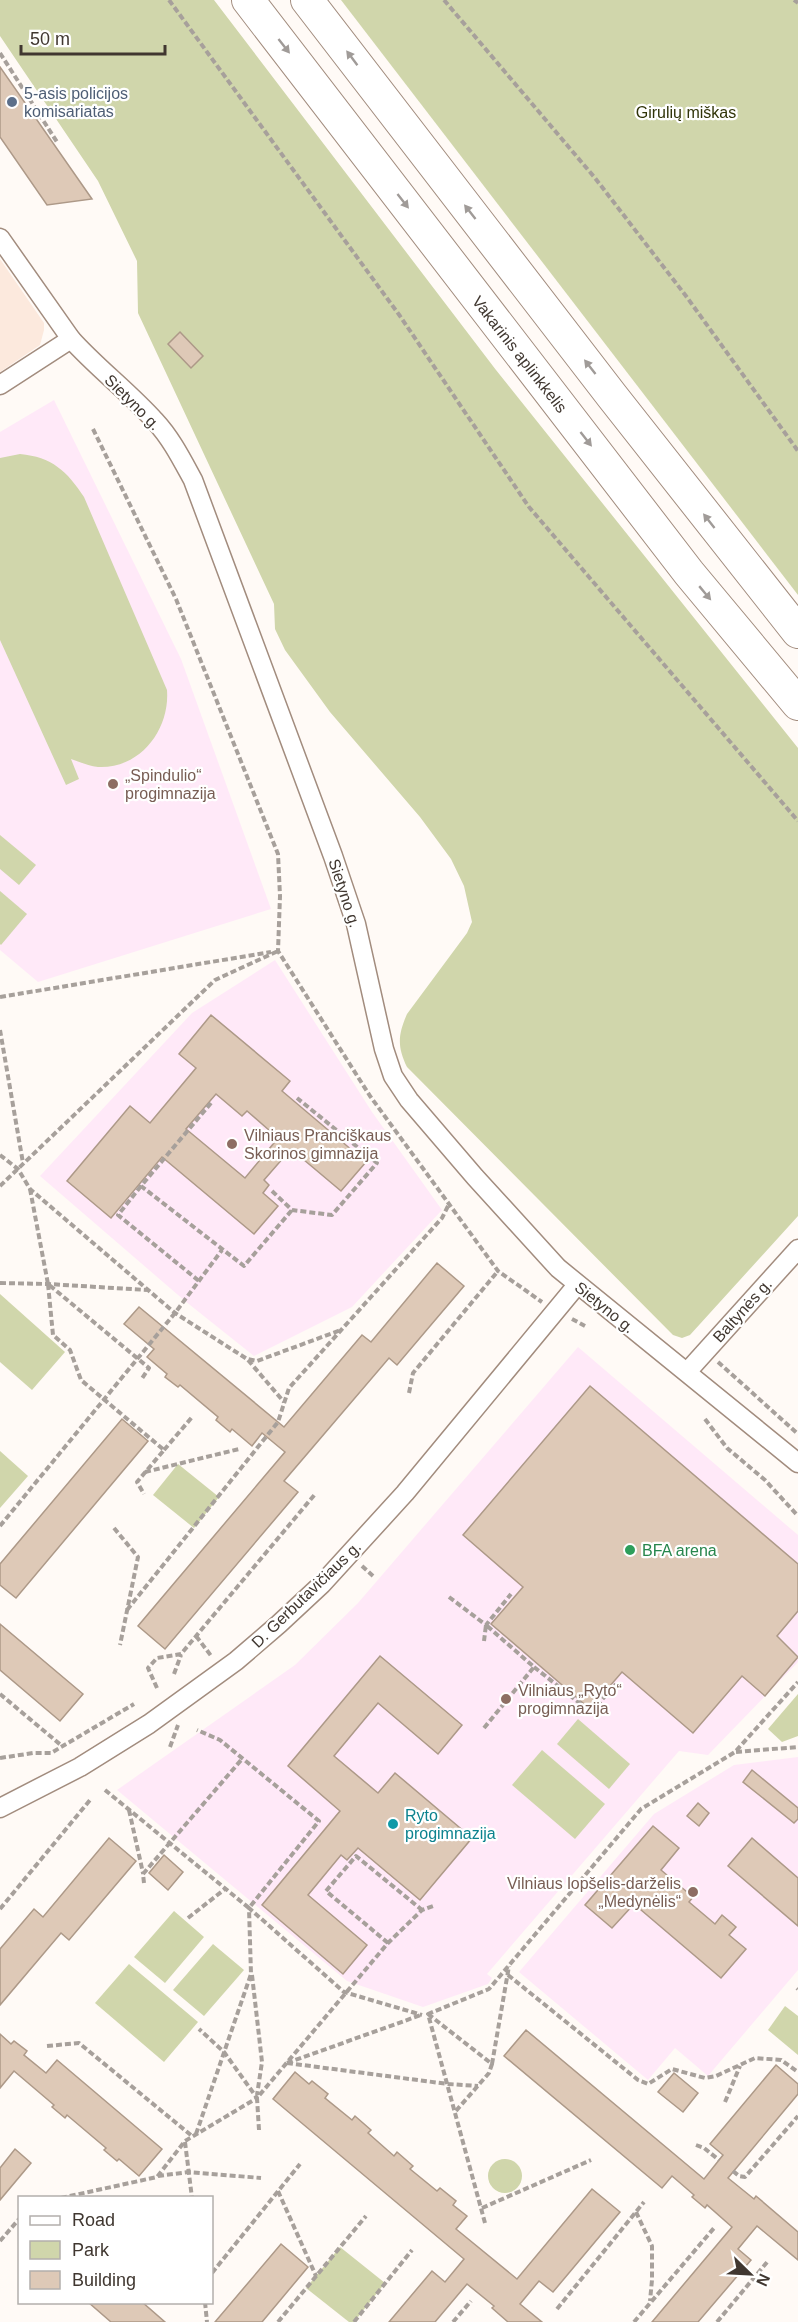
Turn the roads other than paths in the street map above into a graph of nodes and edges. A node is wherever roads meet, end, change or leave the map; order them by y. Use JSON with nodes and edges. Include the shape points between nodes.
{"nodes":[{"id":1,"x":248,"y":0,"type":"edge"},
{"id":2,"x":307,"y":0,"type":"edge"},
{"id":3,"x":0,"y":238,"type":"edge"},
{"id":4,"x":71,"y":339,"type":"junction"},
{"id":5,"x":0,"y":385,"type":"edge"},
{"id":6,"x":798,"y":632,"type":"edge"},
{"id":7,"x":798,"y":704,"type":"edge"},
{"id":8,"x":798,"y":1249,"type":"edge"},
{"id":9,"x":577,"y":1285,"type":"junction"},
{"id":10,"x":687,"y":1372,"type":"junction"},
{"id":11,"x":798,"y":1462,"type":"edge"},
{"id":12,"x":0,"y":1808,"type":"edge"}],
"edges":[{"from":1,"to":7,"type":"highway","name":"Vakarinis aplinkkelis","one_way":true,"via":[[689,573]]},
{"from":6,"to":2,"type":"highway","one_way":true},
{"from":3,"to":4,"type":"street","name":"Sietyno g."},
{"from":4,"to":5,"type":"street"},
{"from":4,"to":9,"type":"street","name":"Sietyno g.","via":[[157,422],[193,480],[356,924],[393,1076],[475,1177]]},
{"from":8,"to":10,"type":"street","name":"Baltynės g."},
{"from":9,"to":10,"type":"street","name":"Sietyno g."},
{"from":9,"to":12,"type":"street","name":"D. Gerbutavičiaus g.","via":[[412,1484],[350,1554],[279,1624],[149,1724],[80,1767]]},
{"from":10,"to":11,"type":"street","name":"Sietyno g."}]}
